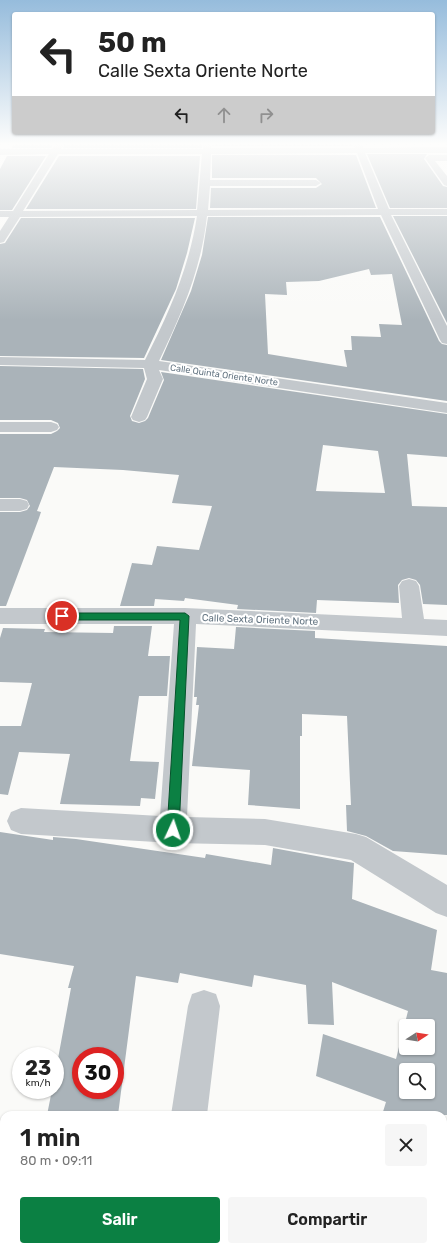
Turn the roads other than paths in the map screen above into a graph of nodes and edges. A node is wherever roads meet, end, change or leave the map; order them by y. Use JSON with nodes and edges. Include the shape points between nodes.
{"nodes":[{"id":1,"x":24,"y":203,"type":"edge"},
{"id":2,"x":203,"y":203,"type":"edge"},
{"id":3,"x":380,"y":203,"type":"edge"},
{"id":4,"x":447,"y":212,"type":"edge"},
{"id":5,"x":202,"y":213,"type":"junction"},
{"id":6,"x":384,"y":213,"type":"junction"},
{"id":7,"x":0,"y":214,"type":"edge"},
{"id":8,"x":17,"y":214,"type":"junction"},
{"id":9,"x":0,"y":240,"type":"edge"},
{"id":10,"x":442,"y":319,"type":"edge"},
{"id":11,"x":447,"y":340,"type":"edge"},
{"id":12,"x":0,"y":361,"type":"edge"},
{"id":13,"x":150,"y":364,"type":"junction"},
{"id":14,"x":447,"y":408,"type":"edge"},
{"id":15,"x":139,"y":417,"type":"dead end"},
{"id":16,"x":0,"y":427,"type":"edge"},
{"id":17,"x":51,"y":427,"type":"dead end"},
{"id":18,"x":0,"y":505,"type":"edge"},
{"id":19,"x":20,"y":505,"type":"dead end"},
{"id":20,"x":409,"y":586,"type":"dead end"},
{"id":21,"x":0,"y":616,"type":"edge"},
{"id":22,"x":185,"y":616,"type":"junction"},
{"id":23,"x":414,"y":626,"type":"junction"},
{"id":24,"x":447,"y":628,"type":"edge"},
{"id":25,"x":21,"y":821,"type":"dead end"},
{"id":26,"x":173,"y":830,"type":"junction"},
{"id":27,"x":447,"y":902,"type":"edge"},
{"id":28,"x":204,"y":1006,"type":"dead end"},
{"id":29,"x":190,"y":1111,"type":"edge"}],
"edges":[{"from":1,"to":8,"type":"street"},
{"from":2,"to":5,"type":"street"},
{"from":3,"to":6,"type":"street"},
{"from":4,"to":6,"type":"street"},
{"from":5,"to":6,"type":"street"},
{"from":5,"to":8,"type":"street"},
{"from":5,"to":13,"type":"street","via":[[199,239],[180,303]]},
{"from":6,"to":10,"type":"street"},
{"from":7,"to":8,"type":"street"},
{"from":8,"to":9,"type":"street"},
{"from":10,"to":11,"type":"street"},
{"from":12,"to":13,"type":"street","name":"Calle Quinta Oriente Norte"},
{"from":13,"to":14,"type":"street","name":"Calle Quinta Oriente Norte"},
{"from":13,"to":15,"type":"street","via":[[154,379]]},
{"from":16,"to":17,"type":"street"},
{"from":18,"to":19,"type":"street"},
{"from":20,"to":23,"type":"street"},
{"from":21,"to":22,"type":"street","name":"Calle Sexta Oriente Norte"},
{"from":22,"to":23,"type":"street","name":"Calle Sexta Oriente Norte"},
{"from":22,"to":26,"type":"street"},
{"from":23,"to":24,"type":"street","name":"Calle Sexta Oriente Norte"},
{"from":25,"to":26,"type":"street"},
{"from":26,"to":27,"type":"street","via":[[265,832],[356,847]]},
{"from":28,"to":29,"type":"street"}]}
